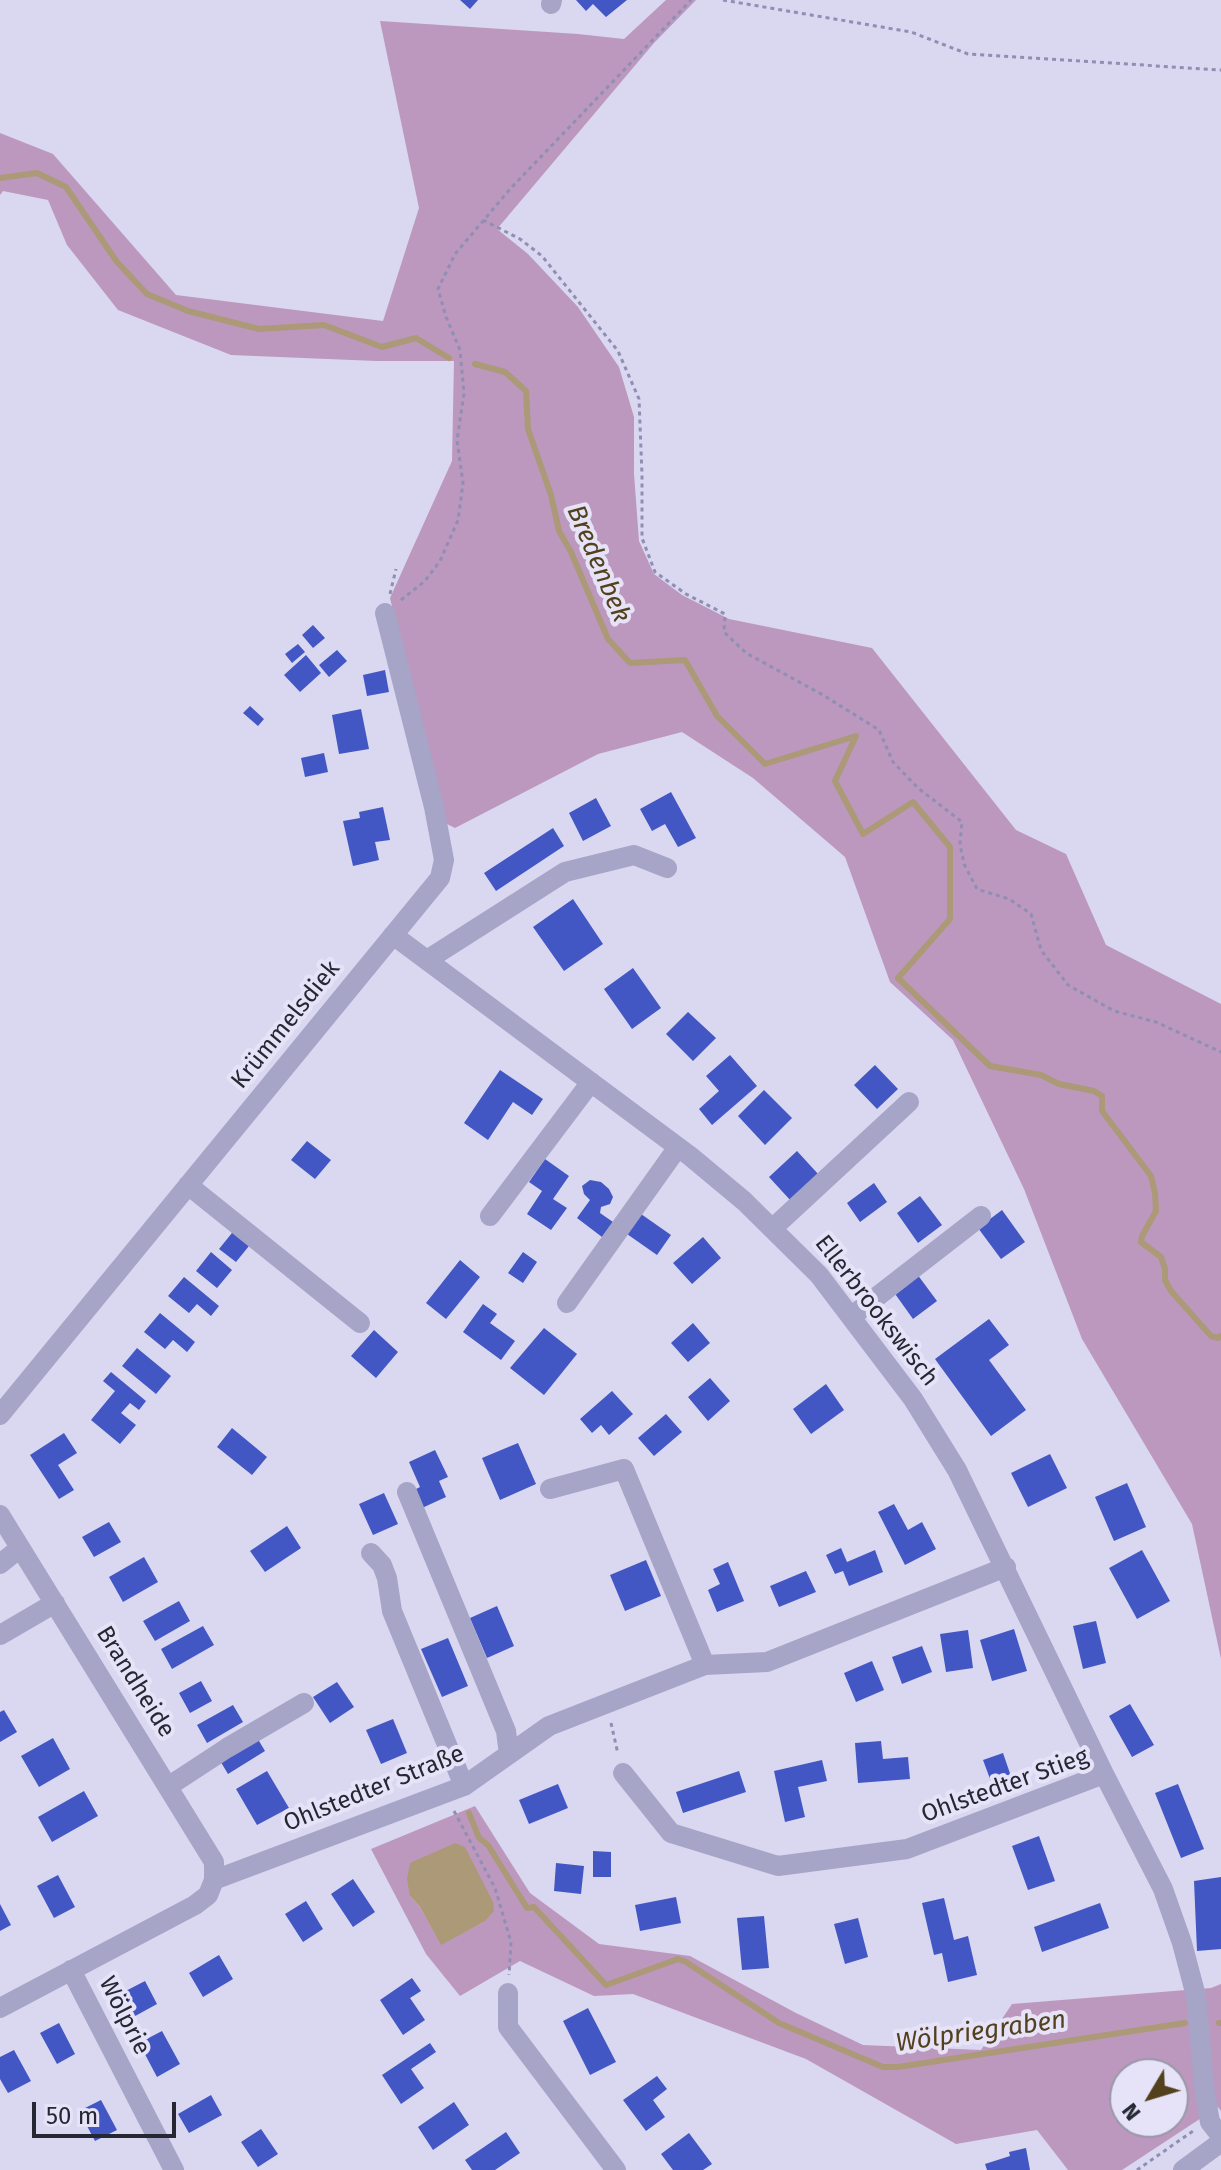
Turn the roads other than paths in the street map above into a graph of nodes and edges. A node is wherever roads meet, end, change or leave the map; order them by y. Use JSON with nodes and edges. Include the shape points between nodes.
{"nodes":[{"id":1,"x":385,"y":613,"type":"road end"},
{"id":2,"x":667,"y":868,"type":"dead end"},
{"id":3,"x":393,"y":935,"type":"junction"},
{"id":4,"x":427,"y":960,"type":"junction"},
{"id":5,"x":591,"y":1082,"type":"junction"},
{"id":6,"x":909,"y":1102,"type":"dead end"},
{"id":7,"x":678,"y":1147,"type":"junction"},
{"id":8,"x":188,"y":1185,"type":"junction"},
{"id":9,"x":490,"y":1216,"type":"dead end"},
{"id":10,"x":981,"y":1216,"type":"dead end"},
{"id":11,"x":773,"y":1228,"type":"junction"},
{"id":12,"x":567,"y":1303,"type":"dead end"},
{"id":13,"x":852,"y":1316,"type":"junction"},
{"id":14,"x":360,"y":1323,"type":"dead end"},
{"id":15,"x":0,"y":1415,"type":"edge"},
{"id":16,"x":550,"y":1489,"type":"dead end"},
{"id":17,"x":407,"y":1492,"type":"dead end"},
{"id":18,"x":0,"y":1515,"type":"edge"},
{"id":19,"x":20,"y":1548,"type":"junction"},
{"id":20,"x":371,"y":1553,"type":"dead end"},
{"id":21,"x":0,"y":1564,"type":"edge"},
{"id":22,"x":1006,"y":1567,"type":"junction"},
{"id":23,"x":55,"y":1603,"type":"junction"},
{"id":24,"x":0,"y":1635,"type":"edge"},
{"id":25,"x":705,"y":1665,"type":"junction"},
{"id":26,"x":304,"y":1703,"type":"dead end"},
{"id":27,"x":509,"y":1754,"type":"junction"},
{"id":28,"x":623,"y":1773,"type":"road end"},
{"id":29,"x":1104,"y":1774,"type":"junction"},
{"id":30,"x":169,"y":1786,"type":"junction"},
{"id":31,"x":455,"y":1790,"type":"junction"},
{"id":32,"x":214,"y":1880,"type":"junction"},
{"id":33,"x":71,"y":1970,"type":"junction"},
{"id":34,"x":508,"y":1993,"type":"road end"},
{"id":35,"x":0,"y":2008,"type":"edge"},
{"id":36,"x":1217,"y":2133,"type":"edge"},
{"id":37,"x":174,"y":2170,"type":"edge"},
{"id":38,"x":616,"y":2170,"type":"edge"},
{"id":39,"x":1183,"y":2170,"type":"edge"}],
"edges":[{"from":1,"to":3,"type":"street","name":"Krümmelsdiek","via":[[444,860],[440,878]]},
{"from":2,"to":4,"type":"street","via":[[634,855],[565,872]]},
{"from":3,"to":4,"type":"street","name":"Ellerbrookswisch"},
{"from":3,"to":8,"type":"street","name":"Krümmelsdiek"},
{"from":4,"to":5,"type":"street","name":"Ellerbrookswisch"},
{"from":5,"to":7,"type":"street","name":"Ellerbrookswisch"},
{"from":5,"to":9,"type":"street"},
{"from":6,"to":11,"type":"street"},
{"from":7,"to":11,"type":"street","name":"Ellerbrookswisch"},
{"from":7,"to":12,"type":"street"},
{"from":8,"to":14,"type":"street"},
{"from":8,"to":15,"type":"street","name":"Krümmelsdiek"},
{"from":10,"to":13,"type":"street"},
{"from":11,"to":13,"type":"street","name":"Ellerbrookswisch"},
{"from":13,"to":22,"type":"street","name":"Ellerbrookswisch","via":[[957,1470]]},
{"from":16,"to":25,"type":"street","via":[[624,1469]]},
{"from":17,"to":27,"type":"street","via":[[506,1731]]},
{"from":18,"to":19,"type":"street","name":"Brandheide"},
{"from":19,"to":21,"type":"street"},
{"from":19,"to":23,"type":"street","name":"Brandheide"},
{"from":20,"to":31,"type":"street","via":[[387,1578],[392,1611]]},
{"from":22,"to":25,"type":"street","name":"Ohlstedter Straße","via":[[767,1662]]},
{"from":22,"to":29,"type":"street","name":"Ellerbrookswisch"},
{"from":23,"to":24,"type":"street"},
{"from":23,"to":30,"type":"street","name":"Brandheide"},
{"from":25,"to":27,"type":"street","name":"Ohlstedter Straße","via":[[549,1726]]},
{"from":26,"to":30,"type":"street"},
{"from":27,"to":31,"type":"street","name":"Ohlstedter Straße"},
{"from":28,"to":29,"type":"street","name":"Ohlstedter Stieg","via":[[671,1833],[778,1866],[907,1849]]},
{"from":29,"to":36,"type":"street","name":"Ohlstedter Stieg","via":[[1163,1889],[1182,1943],[1196,1996],[1205,2094]]},
{"from":30,"to":32,"type":"street","name":"Brandheide","via":[[214,1862]]},
{"from":31,"to":32,"type":"street","name":"Ohlstedter Straße"},
{"from":32,"to":33,"type":"street","name":"Ohlstedter Straße","via":[[208,1895],[195,1905]]},
{"from":33,"to":35,"type":"street","name":"Ohlstedter Straße"},
{"from":33,"to":37,"type":"street","name":"Wölprie"},
{"from":34,"to":38,"type":"street","via":[[508,2027]]},
{"from":36,"to":39,"type":"street"}]}
